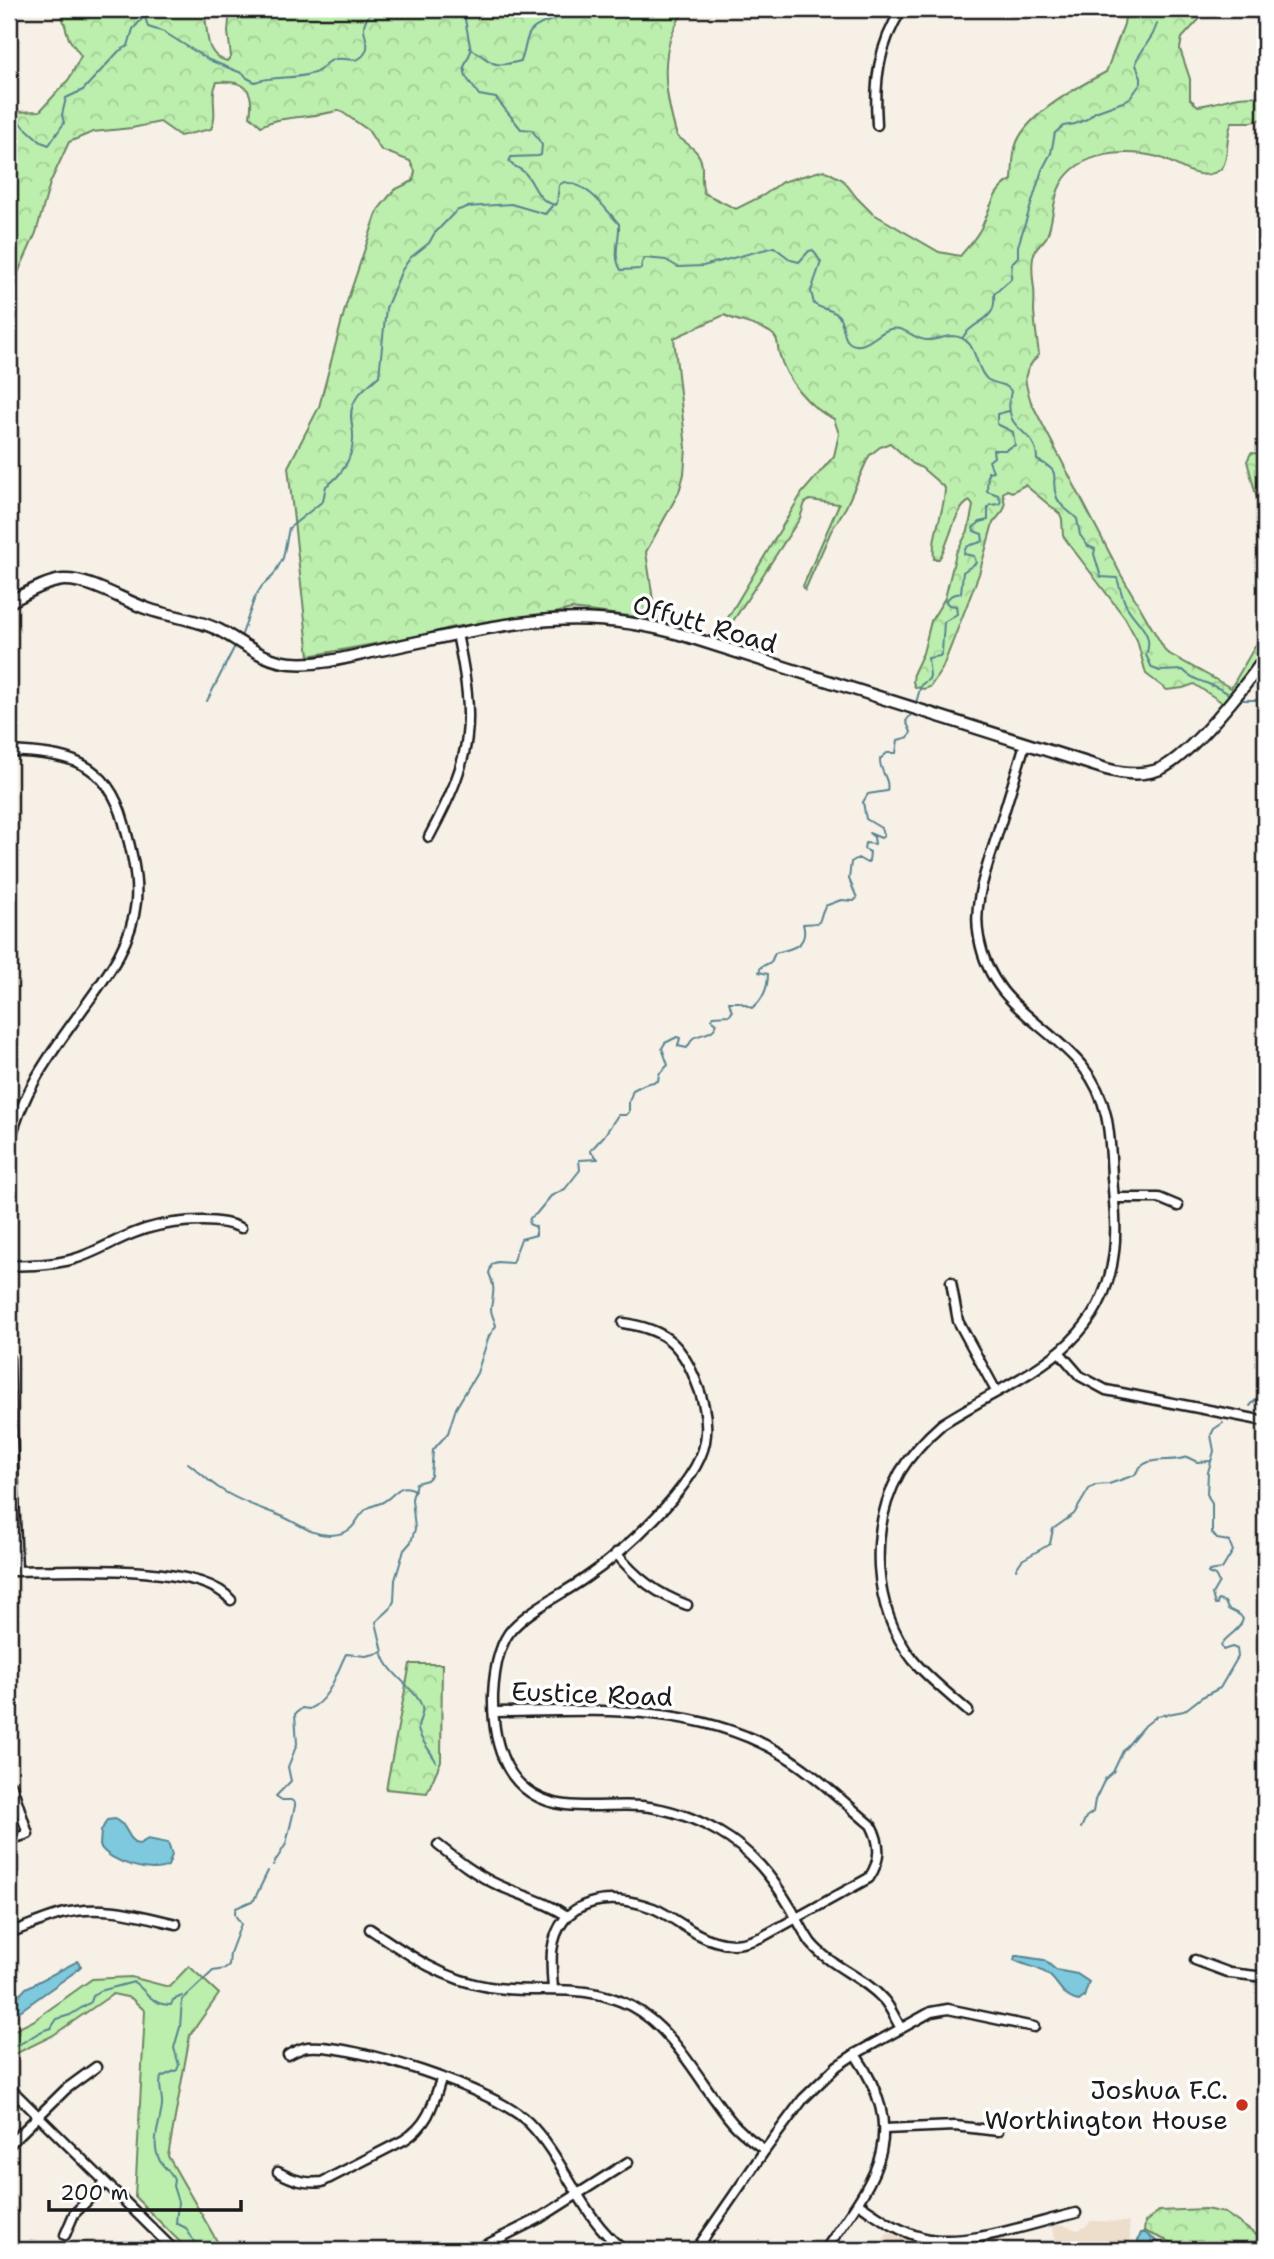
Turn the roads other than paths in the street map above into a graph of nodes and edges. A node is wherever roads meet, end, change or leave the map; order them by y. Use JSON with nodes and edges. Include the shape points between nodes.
{"nodes":[{"id":1,"x":902,"y":9,"type":"edge"},
{"id":2,"x":877,"y":125,"type":"dead end"},
{"id":3,"x":9,"y":602,"type":"edge"},
{"id":4,"x":457,"y":634,"type":"junction"},
{"id":5,"x":1265,"y":658,"type":"edge"},
{"id":6,"x":1025,"y":744,"type":"junction"},
{"id":7,"x":9,"y":751,"type":"edge"},
{"id":8,"x":429,"y":837,"type":"dead end"},
{"id":9,"x":9,"y":1146,"type":"edge"},
{"id":10,"x":1114,"y":1198,"type":"junction"},
{"id":11,"x":1178,"y":1206,"type":"dead end"},
{"id":12,"x":242,"y":1228,"type":"dead end"},
{"id":13,"x":9,"y":1266,"type":"edge"},
{"id":14,"x":951,"y":1282,"type":"dead end"},
{"id":15,"x":623,"y":1323,"type":"dead end"},
{"id":16,"x":1059,"y":1353,"type":"junction"},
{"id":17,"x":9,"y":1359,"type":"edge"},
{"id":18,"x":996,"y":1391,"type":"junction"},
{"id":19,"x":1265,"y":1421,"type":"edge"},
{"id":20,"x":616,"y":1553,"type":"junction"},
{"id":21,"x":13,"y":1571,"type":"edge"},
{"id":22,"x":231,"y":1600,"type":"dead end"},
{"id":23,"x":687,"y":1605,"type":"dead end"},
{"id":24,"x":968,"y":1711,"type":"dead end"},
{"id":25,"x":494,"y":1712,"type":"junction"},
{"id":26,"x":9,"y":1787,"type":"edge"},
{"id":27,"x":9,"y":1840,"type":"edge"},
{"id":28,"x":438,"y":1845,"type":"dead end"},
{"id":29,"x":567,"y":1916,"type":"junction"},
{"id":30,"x":797,"y":1918,"type":"junction"},
{"id":31,"x":176,"y":1924,"type":"dead end"},
{"id":32,"x":370,"y":1929,"type":"dead end"},
{"id":33,"x":9,"y":1933,"type":"edge"},
{"id":34,"x":1195,"y":1960,"type":"dead end"},
{"id":35,"x":1265,"y":1977,"type":"edge"},
{"id":36,"x":553,"y":1989,"type":"junction"},
{"id":37,"x":1034,"y":2027,"type":"dead end"},
{"id":38,"x":901,"y":2028,"type":"junction"},
{"id":39,"x":855,"y":2054,"type":"junction"},
{"id":40,"x":288,"y":2055,"type":"dead end"},
{"id":41,"x":96,"y":2067,"type":"dead end"},
{"id":42,"x":441,"y":2079,"type":"junction"},
{"id":43,"x":9,"y":2087,"type":"edge"},
{"id":44,"x":38,"y":2116,"type":"junction"},
{"id":45,"x":884,"y":2129,"type":"junction"},
{"id":46,"x":998,"y":2131,"type":"dead end"},
{"id":47,"x":9,"y":2146,"type":"edge"},
{"id":48,"x":765,"y":2150,"type":"junction"},
{"id":49,"x":628,"y":2162,"type":"dead end"},
{"id":50,"x":278,"y":2172,"type":"dead end"},
{"id":51,"x":105,"y":2183,"type":"junction"},
{"id":52,"x":578,"y":2194,"type":"junction"},
{"id":53,"x":858,"y":2203,"type":"junction"},
{"id":54,"x":1076,"y":2213,"type":"dead end"},
{"id":55,"x":65,"y":2235,"type":"dead end"},
{"id":56,"x":173,"y":2250,"type":"edge"},
{"id":57,"x":480,"y":2250,"type":"edge"},
{"id":58,"x":624,"y":2250,"type":"edge"},
{"id":59,"x":697,"y":2250,"type":"edge"},
{"id":60,"x":825,"y":2250,"type":"edge"}],
"edges":[{"from":1,"to":2,"type":"street","via":[[879,61]]},
{"from":3,"to":4,"type":"street","name":"Offutt Road","via":[[51,583],[78,582],[208,626],[264,657],[293,663]]},
{"from":4,"to":6,"type":"street","name":"Offutt Road","via":[[558,618],[635,623]]},
{"from":4,"to":8,"type":"street","via":[[469,697],[467,742],[455,788]]},
{"from":5,"to":6,"type":"street","name":"Offutt Road","via":[[1233,699],[1167,766],[1146,773],[1114,771]]},
{"from":6,"to":10,"type":"street","via":[[981,891],[979,939],[987,967],[1003,994],[1076,1059],[1098,1090],[1109,1124]]},
{"from":7,"to":9,"type":"street","via":[[67,757],[104,783],[121,811],[136,890],[131,924],[119,956],[38,1073]]},
{"from":10,"to":11,"type":"street","via":[[1159,1198]]},
{"from":10,"to":16,"type":"street","via":[[1114,1251],[1107,1284],[1092,1315]]},
{"from":12,"to":13,"type":"street","via":[[225,1222],[167,1224],[131,1234],[73,1260]]},
{"from":14,"to":18,"type":"street","via":[[958,1321]]},
{"from":15,"to":20,"type":"street","via":[[643,1326],[681,1350],[702,1395],[706,1433],[695,1470],[644,1529]]},
{"from":16,"to":18,"type":"street"},
{"from":16,"to":19,"type":"street","via":[[1080,1376],[1106,1390]]},
{"from":17,"to":21,"type":"street"},
{"from":18,"to":24,"type":"street","via":[[942,1424],[913,1454],[892,1490],[880,1531],[879,1570],[892,1625],[920,1668]]},
{"from":20,"to":23,"type":"street","via":[[645,1584]]},
{"from":20,"to":25,"type":"street","via":[[508,1635],[495,1676]]},
{"from":21,"to":22,"type":"street","via":[[152,1572],[211,1585]]},
{"from":25,"to":30,"type":"street","via":[[494,1734],[503,1762],[527,1789],[553,1803],[643,1806],[705,1824],[761,1864]]},
{"from":25,"to":30,"type":"street","name":"Eustice Road","via":[[643,1711],[689,1718],[741,1733],[801,1766],[871,1825],[879,1851],[878,1865],[869,1878]]},
{"from":26,"to":27,"type":"street","via":[[28,1834]]},
{"from":28,"to":29,"type":"street","via":[[476,1874],[550,1904]]},
{"from":29,"to":30,"type":"street","via":[[586,1903],[626,1900],[655,1909],[713,1941],[738,1945]]},
{"from":29,"to":36,"type":"street","via":[[552,1949]]},
{"from":30,"to":38,"type":"street","via":[[810,1942],[882,1998]]},
{"from":31,"to":33,"type":"street","via":[[92,1909],[61,1913]]},
{"from":32,"to":36,"type":"street","via":[[451,1977],[488,1987]]},
{"from":34,"to":35,"type":"street","via":[[1230,1973]]},
{"from":36,"to":48,"type":"street","via":[[615,1999],[651,2020],[733,2124]]},
{"from":37,"to":38,"type":"street","via":[[948,2008]]},
{"from":38,"to":39,"type":"street"},
{"from":39,"to":45,"type":"street","via":[[876,2089]]},
{"from":39,"to":48,"type":"street","via":[[803,2099]]},
{"from":40,"to":42,"type":"street","via":[[307,2048],[356,2052]]},
{"from":41,"to":44,"type":"street"},
{"from":42,"to":50,"type":"street","via":[[429,2115],[416,2133],[404,2140],[322,2182],[310,2184]]},
{"from":42,"to":52,"type":"street","via":[[514,2110],[538,2134]]},
{"from":43,"to":44,"type":"street"},
{"from":44,"to":47,"type":"street"},
{"from":44,"to":51,"type":"street"},
{"from":45,"to":46,"type":"street","via":[[955,2126]]},
{"from":45,"to":53,"type":"street","via":[[879,2162]]},
{"from":48,"to":59,"type":"street"},
{"from":49,"to":52,"type":"street"},
{"from":51,"to":55,"type":"street","via":[[74,2214]]},
{"from":51,"to":56,"type":"street"},
{"from":52,"to":57,"type":"street"},
{"from":52,"to":58,"type":"street","via":[[597,2224]]},
{"from":53,"to":54,"type":"street","via":[[891,2225],[935,2240],[969,2239]]},
{"from":53,"to":60,"type":"street"}]}
